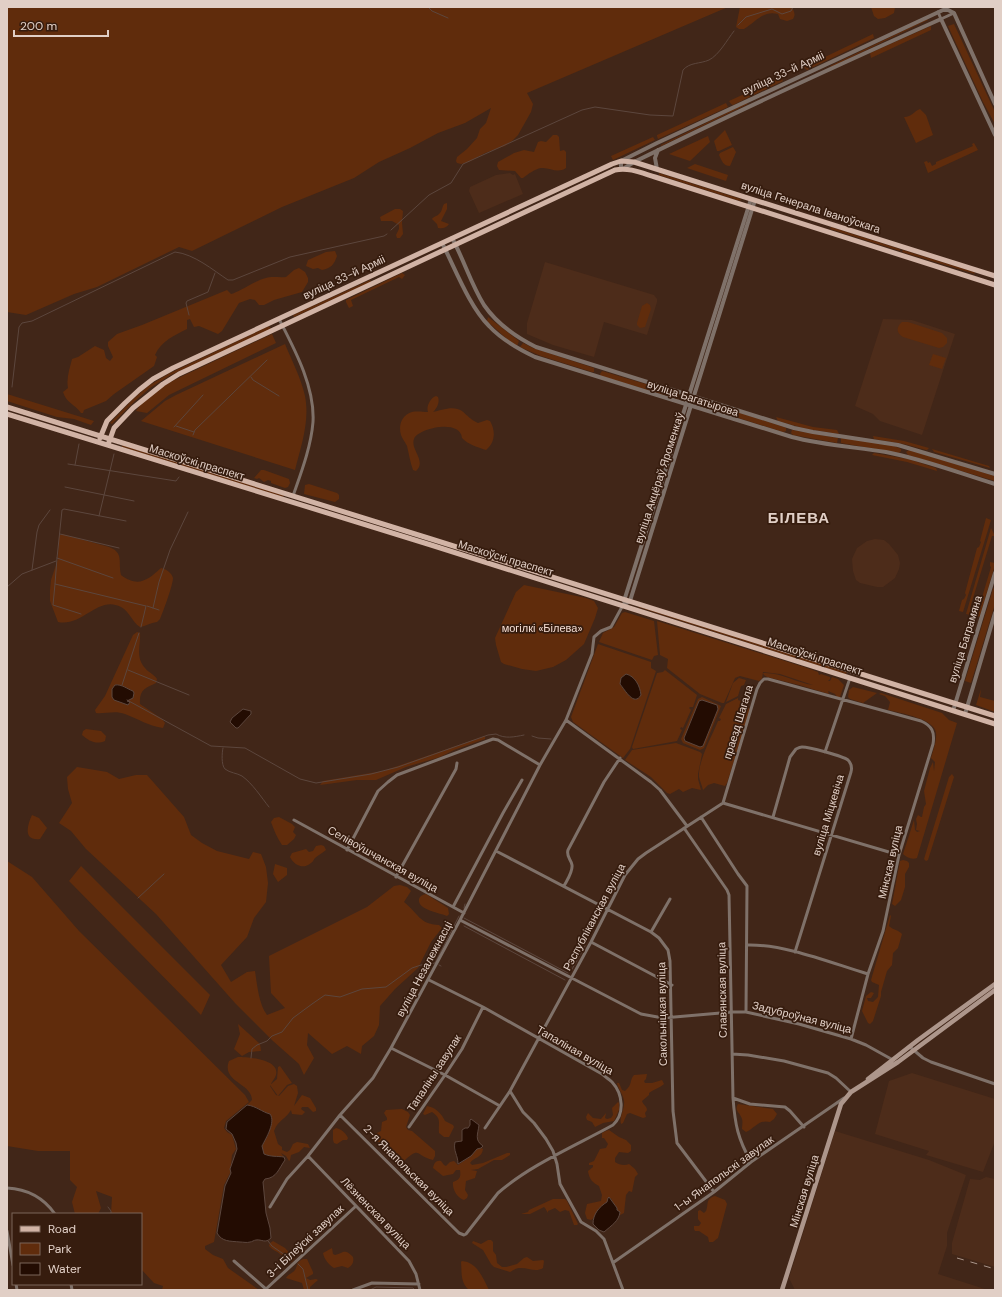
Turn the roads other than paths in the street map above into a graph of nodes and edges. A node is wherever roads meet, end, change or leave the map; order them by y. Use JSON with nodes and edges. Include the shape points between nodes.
{"nodes":[{"id":1,"x":938,"y":12,"type":"junction"},
{"id":2,"x":954,"y":13,"type":"junction"},
{"id":3,"x":941,"y":19,"type":"junction"},
{"id":4,"x":830,"y":62,"type":"junction"},
{"id":5,"x":824,"y":65,"type":"junction"},
{"id":6,"x":833,"y":68,"type":"junction"},
{"id":7,"x":826,"y":71,"type":"junction"},
{"id":8,"x":752,"y":98,"type":"junction"},
{"id":9,"x":745,"y":102,"type":"junction"},
{"id":10,"x":755,"y":104,"type":"junction"},
{"id":11,"x":995,"y":104,"type":"edge"},
{"id":12,"x":748,"y":108,"type":"junction"},
{"id":13,"x":993,"y":126,"type":"edge"},
{"id":14,"x":995,"y":135,"type":"edge"},
{"id":15,"x":658,"y":150,"type":"junction"},
{"id":16,"x":621,"y":161,"type":"junction"},
{"id":17,"x":634,"y":162,"type":"junction"},
{"id":18,"x":655,"y":168,"type":"junction"},
{"id":19,"x":622,"y":169,"type":"junction"},
{"id":20,"x":651,"y":175,"type":"junction"},
{"id":21,"x":547,"y":194,"type":"junction"},
{"id":22,"x":540,"y":197,"type":"junction"},
{"id":23,"x":753,"y":200,"type":"junction"},
{"id":24,"x":550,"y":201,"type":"junction"},
{"id":25,"x":543,"y":205,"type":"junction"},
{"id":26,"x":750,"y":207,"type":"junction"},
{"id":27,"x":825,"y":222,"type":"junction"},
{"id":28,"x":833,"y":225,"type":"junction"},
{"id":29,"x":822,"y":230,"type":"junction"},
{"id":30,"x":831,"y":233,"type":"junction"},
{"id":31,"x":452,"y":238,"type":"junction"},
{"id":32,"x":442,"y":242,"type":"junction"},
{"id":33,"x":456,"y":245,"type":"junction"},
{"id":34,"x":446,"y":250,"type":"junction"},
{"id":35,"x":974,"y":269,"type":"junction"},
{"id":36,"x":983,"y":272,"type":"junction"},
{"id":37,"x":375,"y":274,"type":"junction"},
{"id":38,"x":995,"y":276,"type":"edge"},
{"id":39,"x":368,"y":277,"type":"junction"},
{"id":40,"x":972,"y":277,"type":"junction"},
{"id":41,"x":980,"y":280,"type":"junction"},
{"id":42,"x":379,"y":281,"type":"junction"},
{"id":43,"x":371,"y":285,"type":"junction"},
{"id":44,"x":995,"y":285,"type":"edge"},
{"id":45,"x":719,"y":307,"type":"junction"},
{"id":46,"x":487,"y":309,"type":"junction"},
{"id":47,"x":479,"y":314,"type":"junction"},
{"id":48,"x":493,"y":316,"type":"junction"},
{"id":49,"x":279,"y":319,"type":"junction"},
{"id":50,"x":485,"y":322,"type":"junction"},
{"id":51,"x":283,"y":326,"type":"junction"},
{"id":52,"x":705,"y":343,"type":"junction"},
{"id":53,"x":710,"y":344,"type":"junction"},
{"id":54,"x":701,"y":354,"type":"junction"},
{"id":55,"x":706,"y":356,"type":"junction"},
{"id":56,"x":594,"y":365,"type":"junction"},
{"id":57,"x":605,"y":368,"type":"junction"},
{"id":58,"x":591,"y":375,"type":"junction"},
{"id":59,"x":601,"y":378,"type":"junction"},
{"id":60,"x":689,"y":394,"type":"junction"},
{"id":61,"x":694,"y":396,"type":"junction"},
{"id":62,"x":685,"y":404,"type":"junction"},
{"id":63,"x":691,"y":406,"type":"junction"},
{"id":64,"x":10,"y":408,"type":"edge"},
{"id":65,"x":9,"y":414,"type":"edge"},
{"id":66,"x":786,"y":426,"type":"junction"},
{"id":67,"x":794,"y":428,"type":"junction"},
{"id":68,"x":783,"y":434,"type":"junction"},
{"id":69,"x":792,"y":437,"type":"junction"},
{"id":70,"x":100,"y":439,"type":"junction"},
{"id":71,"x":109,"y":442,"type":"junction"},
{"id":72,"x":900,"y":445,"type":"junction"},
{"id":73,"x":910,"y":448,"type":"junction"},
{"id":74,"x":898,"y":455,"type":"junction"},
{"id":75,"x":907,"y":457,"type":"junction"},
{"id":76,"x":667,"y":474,"type":"junction"},
{"id":77,"x":995,"y":474,"type":"edge"},
{"id":78,"x":995,"y":484,"type":"edge"},
{"id":79,"x":292,"y":499,"type":"junction"},
{"id":80,"x":498,"y":560,"type":"junction"},
{"id":81,"x":496,"y":566,"type":"junction"},
{"id":82,"x":995,"y":573,"type":"edge"},
{"id":83,"x":995,"y":584,"type":"edge"},
{"id":84,"x":991,"y":588,"type":"junction"},
{"id":85,"x":626,"y":602,"type":"junction"},
{"id":86,"x":995,"y":613,"type":"edge"},
{"id":87,"x":852,"y":672,"type":"junction"},
{"id":88,"x":850,"y":678,"type":"junction"},
{"id":89,"x":842,"y":700,"type":"junction"},
{"id":90,"x":955,"y":704,"type":"junction"},
{"id":91,"x":967,"y":708,"type":"junction"},
{"id":92,"x":953,"y":711,"type":"junction"},
{"id":93,"x":965,"y":714,"type":"junction"},
{"id":94,"x":995,"y":716,"type":"edge"},
{"id":95,"x":566,"y":720,"type":"junction"},
{"id":96,"x":995,"y":724,"type":"edge"},
{"id":97,"x":825,"y":752,"type":"junction"},
{"id":98,"x":620,"y":758,"type":"junction"},
{"id":99,"x":457,"y":763,"type":"dead end"},
{"id":100,"x":540,"y":765,"type":"junction"},
{"id":101,"x":522,"y":780,"type":"dead end"},
{"id":102,"x":723,"y":803,"type":"junction"},
{"id":103,"x":701,"y":817,"type":"junction"},
{"id":104,"x":773,"y":817,"type":"junction"},
{"id":105,"x":294,"y":820,"type":"dead end"},
{"id":106,"x":687,"y":826,"type":"junction"},
{"id":107,"x":684,"y":828,"type":"junction"},
{"id":108,"x":832,"y":835,"type":"junction"},
{"id":109,"x":347,"y":850,"type":"junction"},
{"id":110,"x":496,"y":851,"type":"junction"},
{"id":111,"x":899,"y":854,"type":"junction"},
{"id":112,"x":396,"y":877,"type":"junction"},
{"id":113,"x":564,"y":886,"type":"junction"},
{"id":114,"x":670,"y":899,"type":"dead end"},
{"id":115,"x":453,"y":907,"type":"junction"},
{"id":116,"x":607,"y":910,"type":"junction"},
{"id":117,"x":464,"y":913,"type":"junction"},
{"id":118,"x":460,"y":920,"type":"junction"},
{"id":119,"x":651,"y":932,"type":"junction"},
{"id":120,"x":591,"y":942,"type":"junction"},
{"id":121,"x":747,"y":945,"type":"junction"},
{"id":122,"x":796,"y":952,"type":"junction"},
{"id":123,"x":868,"y":974,"type":"junction"},
{"id":124,"x":571,"y":979,"type":"junction"},
{"id":125,"x":429,"y":980,"type":"junction"},
{"id":126,"x":995,"y":984,"type":"edge"},
{"id":127,"x":672,"y":985,"type":"junction"},
{"id":128,"x":995,"y":990,"type":"edge"},
{"id":129,"x":483,"y":1007,"type":"junction"},
{"id":130,"x":732,"y":1012,"type":"junction"},
{"id":131,"x":746,"y":1012,"type":"junction"},
{"id":132,"x":671,"y":1018,"type":"junction"},
{"id":133,"x":537,"y":1038,"type":"junction"},
{"id":134,"x":851,"y":1038,"type":"junction"},
{"id":135,"x":391,"y":1048,"type":"junction"},
{"id":136,"x":912,"y":1049,"type":"junction"},
{"id":137,"x":732,"y":1054,"type":"junction"},
{"id":138,"x":896,"y":1061,"type":"junction"},
{"id":139,"x":445,"y":1076,"type":"junction"},
{"id":140,"x":995,"y":1084,"type":"edge"},
{"id":141,"x":510,"y":1091,"type":"junction"},
{"id":142,"x":851,"y":1092,"type":"junction"},
{"id":143,"x":846,"y":1097,"type":"junction"},
{"id":144,"x":733,"y":1098,"type":"junction"},
{"id":145,"x":500,"y":1106,"type":"junction"},
{"id":146,"x":340,"y":1115,"type":"junction"},
{"id":147,"x":409,"y":1127,"type":"dead end"},
{"id":148,"x":804,"y":1127,"type":"junction"},
{"id":149,"x":486,"y":1128,"type":"dead end"},
{"id":150,"x":308,"y":1156,"type":"junction"},
{"id":151,"x":555,"y":1156,"type":"junction"},
{"id":152,"x":751,"y":1162,"type":"junction"},
{"id":153,"x":7,"y":1188,"type":"edge"},
{"id":154,"x":714,"y":1192,"type":"junction"},
{"id":155,"x":356,"y":1206,"type":"junction"},
{"id":156,"x":270,"y":1207,"type":"dead end"},
{"id":157,"x":54,"y":1213,"type":"edge"},
{"id":158,"x":7,"y":1231,"type":"edge"},
{"id":159,"x":466,"y":1234,"type":"joint"},
{"id":160,"x":12,"y":1259,"type":"edge"},
{"id":161,"x":234,"y":1261,"type":"dead end"},
{"id":162,"x":614,"y":1262,"type":"junction"},
{"id":163,"x":418,"y":1284,"type":"junction"},
{"id":164,"x":266,"y":1290,"type":"edge"},
{"id":165,"x":353,"y":1290,"type":"edge"},
{"id":166,"x":420,"y":1290,"type":"edge"},
{"id":167,"x":623,"y":1290,"type":"edge"},
{"id":168,"x":782,"y":1290,"type":"edge"}],
"edges":[{"from":1,"to":2,"type":"street","name":"вуліца 33-й Арміі","via":[[948,10]]},
{"from":1,"to":3,"type":"street"},
{"from":1,"to":4,"type":"street","name":"вуліца 33-й Арміі"},
{"from":2,"to":3,"type":"street"},
{"from":2,"to":11,"type":"street"},
{"from":3,"to":6,"type":"street","name":"вуліца 33-й Арміі"},
{"from":3,"to":13,"type":"street"},
{"from":4,"to":5,"type":"street","name":"вуліца 33-й Арміі"},
{"from":4,"to":6,"type":"street","via":[[829,66]]},
{"from":5,"to":7,"type":"street","via":[[827,67]]},
{"from":5,"to":8,"type":"street","name":"вуліца 33-й Арміі"},
{"from":6,"to":7,"type":"street","name":"вуліца 33-й Арміі"},
{"from":7,"to":10,"type":"street","name":"вуліца 33-й Арміі"},
{"from":8,"to":9,"type":"street","name":"вуліца 33-й Арміі"},
{"from":8,"to":10,"type":"street","via":[[751,103]]},
{"from":9,"to":12,"type":"street","via":[[749,103]]},
{"from":9,"to":16,"type":"street","name":"вуліца 33-й Арміі"},
{"from":10,"to":12,"type":"street","name":"вуліца 33-й Арміі"},
{"from":12,"to":15,"type":"street","name":"вуліца 33-й Арміі"},
{"from":13,"to":14,"type":"street"},
{"from":15,"to":17,"type":"street","name":"вуліца 33-й Арміі"},
{"from":15,"to":18,"type":"street"},
{"from":16,"to":17,"type":"main road","name":"вуліца Генерала Іваноўскага"},
{"from":16,"to":19,"type":"street"},
{"from":16,"to":21,"type":"main road","name":"вуліца 33-й Арміі"},
{"from":17,"to":18,"type":"main road","name":"вуліца Генерала Іваноўскага"},
{"from":17,"to":19,"type":"street","name":"вуліца 33-й Арміі"},
{"from":18,"to":20,"type":"main road"},
{"from":18,"to":23,"type":"main road","name":"вуліца Генерала Іваноўскага"},
{"from":19,"to":20,"type":"main road","name":"вуліца Генерала Іваноўскага"},
{"from":19,"to":24,"type":"main road","name":"вуліца 33-й Арміі"},
{"from":20,"to":26,"type":"main road","name":"вуліца Генерала Іваноўскага"},
{"from":21,"to":22,"type":"main road","name":"вуліца 33-й Арміі"},
{"from":21,"to":24,"type":"main road","via":[[546,199]]},
{"from":22,"to":25,"type":"main road","via":[[545,200]]},
{"from":22,"to":31,"type":"main road","name":"вуліца 33-й Арміі"},
{"from":23,"to":26,"type":"street","name":"вуліца Акцёраў Яроменкаў"},
{"from":23,"to":27,"type":"main road","name":"вуліца Генерала Іваноўскага"},
{"from":24,"to":25,"type":"main road","name":"вуліца 33-й Арміі"},
{"from":25,"to":33,"type":"main road","name":"вуліца 33-й Арміі"},
{"from":26,"to":29,"type":"main road","name":"вуліца Генерала Іваноўскага"},
{"from":26,"to":45,"type":"street","name":"вуліца Акцёраў Яроменкаў"},
{"from":27,"to":28,"type":"main road","name":"вуліца Генерала Іваноўскага"},
{"from":27,"to":29,"type":"main road","via":[[827,227]]},
{"from":28,"to":30,"type":"main road","via":[[828,228]]},
{"from":28,"to":35,"type":"main road","name":"вуліца Генерала Іваноўскага"},
{"from":29,"to":30,"type":"main road","name":"вуліца Генерала Іваноўскага"},
{"from":30,"to":40,"type":"main road","name":"вуліца Генерала Іваноўскага"},
{"from":31,"to":32,"type":"main road","name":"вуліца 33-й Арміі"},
{"from":31,"to":33,"type":"street","name":"вуліца Багатырова"},
{"from":32,"to":34,"type":"street","name":"вуліца Багатырова"},
{"from":32,"to":37,"type":"main road","name":"вуліца 33-й Арміі"},
{"from":33,"to":34,"type":"main road","name":"вуліца 33-й Арміі"},
{"from":33,"to":46,"type":"street","name":"вуліца Багатырова"},
{"from":34,"to":42,"type":"main road","name":"вуліца 33-й Арміі"},
{"from":34,"to":47,"type":"street","name":"вуліца Багатырова"},
{"from":35,"to":36,"type":"main road","name":"вуліца Генерала Іваноўскага"},
{"from":35,"to":40,"type":"main road","via":[[976,275]]},
{"from":36,"to":38,"type":"main road","name":"вуліца Генерала Іваноўскага"},
{"from":36,"to":41,"type":"main road","via":[[978,276]]},
{"from":37,"to":39,"type":"main road","name":"вуліца 33-й Арміі"},
{"from":37,"to":42,"type":"main road","via":[[374,279]]},
{"from":39,"to":43,"type":"main road","via":[[373,280]]},
{"from":39,"to":49,"type":"main road","name":"вуліца 33-й Арміі"},
{"from":40,"to":41,"type":"main road","name":"вуліца Генерала Іваноўскага"},
{"from":41,"to":44,"type":"main road","name":"вуліца Генерала Іваноўскага"},
{"from":42,"to":43,"type":"main road","name":"вуліца 33-й Арміі"},
{"from":43,"to":51,"type":"main road","name":"вуліца 33-й Арміі"},
{"from":45,"to":52,"type":"street","name":"вуліца Акцёраў Яроменкаў"},
{"from":45,"to":53,"type":"street","name":"вуліца Акцёраў Яроменкаў"},
{"from":46,"to":47,"type":"street","via":[[485,315]]},
{"from":46,"to":48,"type":"street","name":"вуліца Багатырова"},
{"from":47,"to":50,"type":"street","name":"вуліца Багатырова"},
{"from":48,"to":50,"type":"street","via":[[486,316]]},
{"from":48,"to":56,"type":"street","name":"вуліца Багатырова","via":[[510,332],[529,344]]},
{"from":49,"to":51,"type":"street"},
{"from":49,"to":70,"type":"main road","name":"вуліца 33-й Арміі","via":[[153,379],[107,421]]},
{"from":50,"to":58,"type":"street","name":"вуліца Багатырова","via":[[518,349]]},
{"from":51,"to":71,"type":"main road","name":"вуліца 33-й Арміі","via":[[179,374],[163,384],[133,408],[114,428]]},
{"from":51,"to":79,"type":"street","via":[[303,371],[313,410],[311,437]]},
{"from":52,"to":53,"type":"street"},
{"from":52,"to":54,"type":"street","name":"вуліца Акцёраў Яроменкаў"},
{"from":53,"to":55,"type":"street","name":"вуліца Акцёраў Яроменкаў"},
{"from":54,"to":55,"type":"street"},
{"from":54,"to":60,"type":"street","name":"вуліца Акцёраў Яроменкаў"},
{"from":55,"to":61,"type":"street","name":"вуліца Акцёраў Яроменкаў"},
{"from":56,"to":57,"type":"street","name":"вуліца Багатырова"},
{"from":56,"to":58,"type":"street","via":[[596,372]]},
{"from":57,"to":59,"type":"street","via":[[599,372]]},
{"from":57,"to":60,"type":"street","name":"вуліца Багатырова"},
{"from":58,"to":59,"type":"street","name":"вуліца Багатырова"},
{"from":59,"to":62,"type":"street","name":"вуліца Багатырова"},
{"from":60,"to":61,"type":"street","name":"вуліца Багатырова"},
{"from":60,"to":62,"type":"street","name":"вуліца Акцёраў Яроменкаў"},
{"from":61,"to":63,"type":"street","name":"вуліца Акцёраў Яроменкаў"},
{"from":61,"to":66,"type":"street","name":"вуліца Багатырова"},
{"from":62,"to":63,"type":"street","name":"вуліца Багатырова"},
{"from":62,"to":76,"type":"street","name":"вуліца Акцёраў Яроменкаў"},
{"from":63,"to":68,"type":"street","name":"вуліца Багатырова"},
{"from":63,"to":76,"type":"street","name":"вуліца Акцёраў Яроменкаў"},
{"from":64,"to":70,"type":"main road","name":"Маскоўскі праспект"},
{"from":65,"to":70,"type":"main road","name":"Маскоўскі праспект"},
{"from":66,"to":67,"type":"street","name":"вуліца Багатырова"},
{"from":66,"to":68,"type":"street","via":[[787,434]]},
{"from":67,"to":69,"type":"street","via":[[789,431]]},
{"from":67,"to":72,"type":"street","name":"вуліца Багатырова"},
{"from":68,"to":69,"type":"street","name":"вуліца Багатырова"},
{"from":69,"to":74,"type":"street","name":"вуліца Багатырова"},
{"from":70,"to":71,"type":"main road","name":"Маскоўскі праспект"},
{"from":71,"to":79,"type":"main road","name":"Маскоўскі праспект"},
{"from":72,"to":73,"type":"street","name":"вуліца Багатырова"},
{"from":72,"to":74,"type":"street","via":[[903,451]]},
{"from":73,"to":75,"type":"street","via":[[905,451]]},
{"from":73,"to":77,"type":"street","name":"вуліца Багатырова"},
{"from":74,"to":75,"type":"street","name":"вуліца Багатырова"},
{"from":75,"to":78,"type":"street","name":"вуліца Багатырова"},
{"from":76,"to":85,"type":"street","name":"вуліца Акцёраў Яроменкаў"},
{"from":79,"to":80,"type":"main road","name":"Маскоўскі праспект"},
{"from":79,"to":81,"type":"main road","name":"Маскоўскі праспект"},
{"from":80,"to":81,"type":"main road","via":[[495,562]]},
{"from":80,"to":85,"type":"main road","name":"Маскоўскі праспект"},
{"from":81,"to":85,"type":"main road","name":"Маскоўскі праспект"},
{"from":82,"to":84,"type":"street","name":"вуліца Баграмяна"},
{"from":83,"to":84,"type":"street"},
{"from":84,"to":90,"type":"street","name":"вуліца Баграмяна"},
{"from":85,"to":87,"type":"main road","name":"Маскоўскі праспект"},
{"from":85,"to":88,"type":"main road","name":"Маскоўскі праспект"},
{"from":85,"to":95,"type":"street","name":"вуліца Незалежнасці","via":[[611,627],[594,637],[593,650]]},
{"from":86,"to":91,"type":"street","name":"вуліца Баграмяна"},
{"from":87,"to":88,"type":"main road"},
{"from":87,"to":90,"type":"main road","name":"Маскоўскі праспект"},
{"from":88,"to":89,"type":"street"},
{"from":88,"to":92,"type":"main road","name":"Маскоўскі праспект"},
{"from":89,"to":97,"type":"street"},
{"from":89,"to":102,"type":"street","name":"праезд Шагала","via":[[768,679],[761,681]]},
{"from":89,"to":111,"type":"street","name":"Мінская вуліца","via":[[921,721],[933,730],[934,735]]},
{"from":90,"to":91,"type":"main road","name":"Маскоўскі праспект"},
{"from":90,"to":92,"type":"street","name":"вуліца Баграмяна"},
{"from":91,"to":93,"type":"street","name":"вуліца Баграмяна"},
{"from":91,"to":94,"type":"main road","name":"Маскоўскі праспект"},
{"from":92,"to":93,"type":"main road","name":"Маскоўскі праспект"},
{"from":93,"to":96,"type":"main road","name":"Маскоўскі праспект"},
{"from":95,"to":98,"type":"street"},
{"from":95,"to":100,"type":"street","name":"вуліца Незалежнасці"},
{"from":97,"to":104,"type":"street","via":[[804,747],[796,749]]},
{"from":97,"to":108,"type":"street","name":"вуліца Міцкевіча","via":[[844,758],[852,767]]},
{"from":98,"to":106,"type":"street","via":[[660,790]]},
{"from":98,"to":113,"type":"street","via":[[604,782],[568,850],[572,866]]},
{"from":99,"to":112,"type":"street"},
{"from":100,"to":109,"type":"street","via":[[493,739],[398,775],[378,791]]},
{"from":100,"to":110,"type":"street","name":"вуліца Незалежнасці"},
{"from":101,"to":115,"type":"street","name":"вуліца Незалежнасці"},
{"from":102,"to":103,"type":"street","name":"Рэспубліканская вуліца"},
{"from":102,"to":104,"type":"street"},
{"from":103,"to":106,"type":"street","name":"Рэспубліканская вуліца"},
{"from":103,"to":121,"type":"street","via":[[747,886]]},
{"from":104,"to":108,"type":"street"},
{"from":105,"to":109,"type":"street","name":"Селівоўшчанская вуліца"},
{"from":106,"to":107,"type":"street","name":"Рэспубліканская вуліца"},
{"from":107,"to":116,"type":"street","name":"Рэспубліканская вуліца","via":[[638,859],[625,875]]},
{"from":107,"to":130,"type":"street","name":"Славянская вуліца","via":[[729,895]]},
{"from":108,"to":111,"type":"street"},
{"from":108,"to":122,"type":"street","name":"вуліца Міцкевіча"},
{"from":109,"to":112,"type":"street","name":"Селівоўшчанская вуліца"},
{"from":110,"to":113,"type":"street","name":"Сакольніцкая вуліца"},
{"from":110,"to":117,"type":"street","name":"вуліца Незалежнасці"},
{"from":111,"to":123,"type":"street","name":"Мінская вуліца","via":[[883,931]]},
{"from":112,"to":115,"type":"street","name":"Селівоўшчанская вуліца"},
{"from":113,"to":116,"type":"street","name":"Сакольніцкая вуліца"},
{"from":114,"to":119,"type":"street"},
{"from":115,"to":117,"type":"street","name":"Селівоўшчанская вуліца"},
{"from":116,"to":119,"type":"street","name":"Сакольніцкая вуліца"},
{"from":116,"to":120,"type":"street","name":"Рэспубліканская вуліца"},
{"from":117,"to":118,"type":"street","name":"вуліца Незалежнасці"},
{"from":118,"to":124,"type":"street","name":"Задуброўная вуліца"},
{"from":118,"to":125,"type":"street","name":"вуліца Незалежнасці"},
{"from":119,"to":127,"type":"street","name":"Сакольніцкая вуліца","via":[[668,950]]},
{"from":120,"to":124,"type":"street","name":"Рэспубліканская вуліца"},
{"from":120,"to":127,"type":"street"},
{"from":121,"to":122,"type":"street"},
{"from":121,"to":131,"type":"street"},
{"from":122,"to":123,"type":"street"},
{"from":123,"to":134,"type":"street","name":"Мінская вуліца"},
{"from":124,"to":132,"type":"street","name":"Задуброўная вуліца","via":[[641,1014]]},
{"from":124,"to":133,"type":"street","name":"Рэспубліканская вуліца"},
{"from":125,"to":129,"type":"street","name":"Тапаліная вуліца"},
{"from":125,"to":135,"type":"street","name":"вуліца Незалежнасці"},
{"from":126,"to":136,"type":"main road"},
{"from":127,"to":132,"type":"street","name":"Сакольніцкая вуліца"},
{"from":128,"to":136,"type":"main road"},
{"from":129,"to":133,"type":"street","name":"Тапаліная вуліца"},
{"from":129,"to":139,"type":"street","name":"Тапаліны завулак"},
{"from":130,"to":131,"type":"street","name":"Задуброўная вуліца"},
{"from":130,"to":132,"type":"street","name":"Задуброўная вуліца"},
{"from":130,"to":137,"type":"street","name":"Славянская вуліца"},
{"from":131,"to":134,"type":"street","name":"Задуброўная вуліца"},
{"from":132,"to":154,"type":"street","name":"Сакольніцкая вуліца","via":[[676,1139]]},
{"from":133,"to":141,"type":"street","name":"Рэспубліканская вуліца"},
{"from":133,"to":151,"type":"street","name":"Тапаліная вуліца","via":[[602,1074],[612,1082],[620,1094],[620,1111],[614,1124]]},
{"from":134,"to":138,"type":"street","name":"Задуброўная вуліца"},
{"from":135,"to":139,"type":"street"},
{"from":135,"to":146,"type":"street","name":"вуліца Незалежнасці","via":[[373,1078]]},
{"from":136,"to":138,"type":"main road","name":"Мінская вуліца"},
{"from":136,"to":140,"type":"street","via":[[931,1062]]},
{"from":137,"to":142,"type":"street","via":[[784,1062],[828,1073]]},
{"from":137,"to":144,"type":"street","name":"Славянская вуліца"},
{"from":138,"to":142,"type":"main road","name":"Мінская вуліца"},
{"from":139,"to":145,"type":"street"},
{"from":139,"to":147,"type":"street","name":"Тапаліны завулак"},
{"from":141,"to":145,"type":"street","name":"Рэспубліканская вуліца"},
{"from":141,"to":151,"type":"street"},
{"from":142,"to":143,"type":"main road","name":"Мінская вуліца"},
{"from":143,"to":148,"type":"street","name":"1-ы Янапольскі завулак"},
{"from":143,"to":168,"type":"main road","name":"Мінская вуліца","via":[[837,1113]]},
{"from":144,"to":148,"type":"street","via":[[750,1104],[785,1107]]},
{"from":144,"to":152,"type":"street","name":"Славянская вуліца","via":[[737,1132]]},
{"from":145,"to":149,"type":"street","name":"Рэспубліканская вуліца"},
{"from":146,"to":150,"type":"street","name":"вуліца Незалежнасці"},
{"from":146,"to":159,"type":"street","name":"2-я Янапольская вуліца","via":[[459,1233]]},
{"from":148,"to":152,"type":"street","name":"1-ы Янапольскі завулак"},
{"from":150,"to":155,"type":"street","name":"Лёзненская вуліца"},
{"from":150,"to":156,"type":"street","name":"вуліца Незалежнасці","via":[[287,1179]]},
{"from":151,"to":159,"type":"street","name":"Тапаліная вуліца","via":[[498,1193]]},
{"from":151,"to":162,"type":"street","via":[[562,1190],[581,1222],[602,1235]]},
{"from":152,"to":154,"type":"street","name":"1-ы Янапольскі завулак"},
{"from":153,"to":157,"type":"street","via":[[31,1193],[45,1202]]},
{"from":154,"to":162,"type":"street","name":"1-ы Янапольскі завулак"},
{"from":155,"to":163,"type":"street","name":"Лёзненская вуліца","via":[[410,1261]]},
{"from":155,"to":164,"type":"street","name":"3-і Білеўскі завулак"},
{"from":158,"to":160,"type":"street"},
{"from":161,"to":164,"type":"street"},
{"from":162,"to":167,"type":"street"},
{"from":163,"to":165,"type":"street","via":[[372,1284]]},
{"from":163,"to":166,"type":"street","name":"Лёзненская вуліца"}]}
